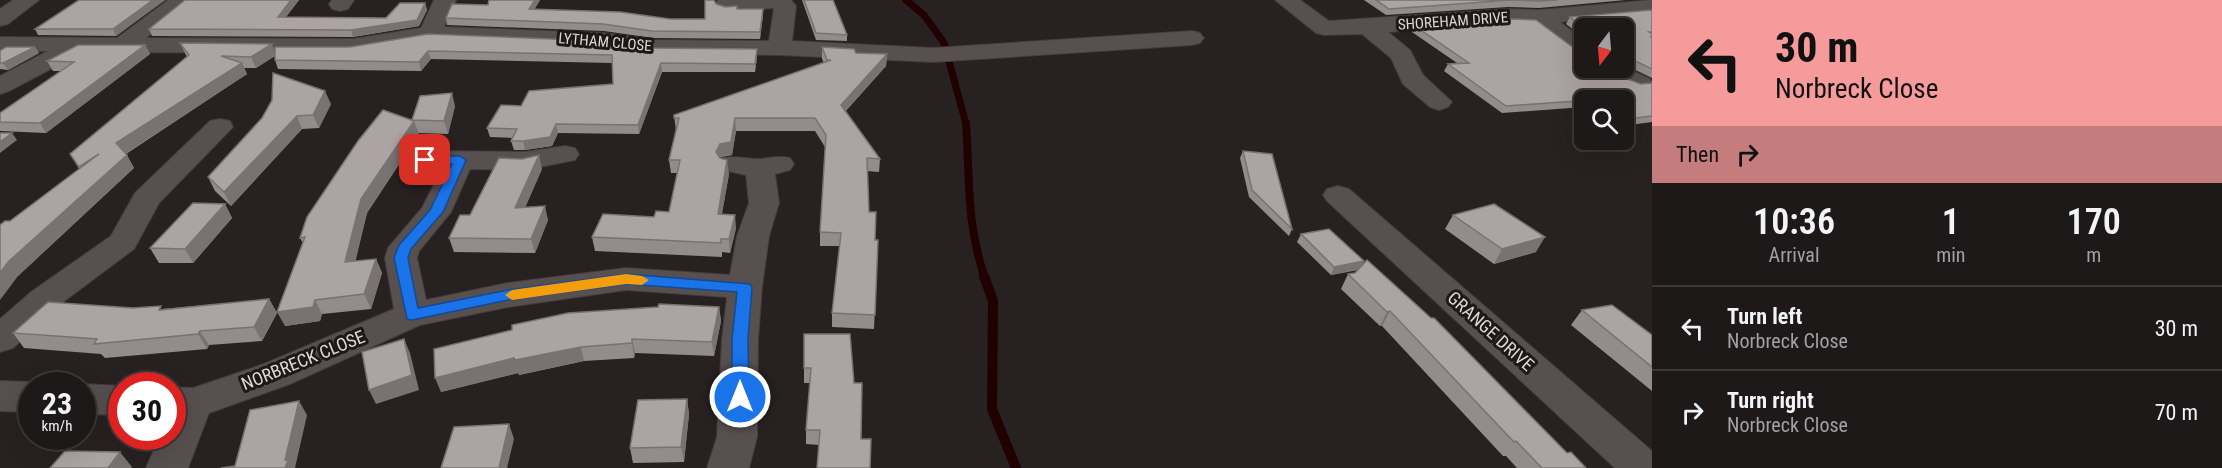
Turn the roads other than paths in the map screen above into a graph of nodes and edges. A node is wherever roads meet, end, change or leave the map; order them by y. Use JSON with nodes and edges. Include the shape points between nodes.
{"nodes":[{"id":1,"x":28,"y":0,"type":"edge"},
{"id":2,"x":182,"y":0,"type":"edge"},
{"id":3,"x":445,"y":0,"type":"edge"},
{"id":4,"x":1286,"y":0,"type":"edge"},
{"id":5,"x":1481,"y":0,"type":"edge"},
{"id":6,"x":778,"y":1,"type":"edge"},
{"id":7,"x":726,"y":4,"type":"edge"},
{"id":8,"x":1652,"y":7,"type":"edge"},
{"id":9,"x":2,"y":16,"type":"edge"},
{"id":10,"x":1508,"y":16,"type":"junction"},
{"id":11,"x":1539,"y":17,"type":"junction"},
{"id":12,"x":1368,"y":27,"type":"junction"},
{"id":13,"x":430,"y":33,"type":"junction"},
{"id":14,"x":1192,"y":38,"type":"dead end"},
{"id":15,"x":1574,"y":43,"type":"edge"},
{"id":16,"x":0,"y":44,"type":"edge"},
{"id":17,"x":123,"y":44,"type":"junction"},
{"id":18,"x":78,"y":45,"type":"junction"},
{"id":19,"x":780,"y":48,"type":"junction"},
{"id":20,"x":1628,"y":78,"type":"edge"},
{"id":21,"x":1641,"y":84,"type":"edge"},
{"id":22,"x":0,"y":86,"type":"edge"},
{"id":23,"x":1439,"y":102,"type":"dead end"},
{"id":24,"x":220,"y":127,"type":"dead end"},
{"id":25,"x":565,"y":153,"type":"dead end"},
{"id":26,"x":425,"y":160,"type":"dead end"},
{"id":27,"x":460,"y":160,"type":"junction"},
{"id":28,"x":758,"y":165,"type":"dead end"},
{"id":29,"x":1338,"y":195,"type":"dead end"},
{"id":30,"x":745,"y":287,"type":"junction"},
{"id":31,"x":412,"y":315,"type":"junction"},
{"id":32,"x":0,"y":339,"type":"edge"},
{"id":33,"x":0,"y":396,"type":"edge"},
{"id":34,"x":18,"y":397,"type":"edge"},
{"id":35,"x":186,"y":402,"type":"edge"},
{"id":36,"x":171,"y":450,"type":"edge"},
{"id":37,"x":167,"y":468,"type":"edge"},
{"id":38,"x":728,"y":468,"type":"edge"},
{"id":39,"x":1642,"y":468,"type":"edge"}],
"edges":[{"from":1,"to":9,"type":"street"},
{"from":2,"to":17,"type":"street"},
{"from":3,"to":13,"type":"street"},
{"from":4,"to":12,"type":"street","name":"SHOREHAM DRIVE","via":[[1324,28]]},
{"from":5,"to":10,"type":"street"},
{"from":6,"to":7,"type":"street"},
{"from":6,"to":19,"type":"street","via":[[785,6]]},
{"from":8,"to":11,"type":"street","name":"SHOREHAM DRIVE"},
{"from":10,"to":11,"type":"street","name":"SHOREHAM DRIVE"},
{"from":10,"to":12,"type":"street","name":"SHOREHAM DRIVE"},
{"from":11,"to":15,"type":"street"},
{"from":12,"to":23,"type":"street","name":"SHOREHAM DRIVE","via":[[1402,55],[1412,79]]},
{"from":13,"to":17,"type":"street","name":"LYTHAM CLOSE","via":[[353,46]]},
{"from":13,"to":19,"type":"street","name":"LYTHAM CLOSE","via":[[604,40],[653,48]]},
{"from":14,"to":19,"type":"street","name":"LYTHAM CLOSE","via":[[933,55]]},
{"from":16,"to":18,"type":"street","name":"LYTHAM CLOSE"},
{"from":17,"to":18,"type":"street","name":"LYTHAM CLOSE"},
{"from":18,"to":22,"type":"street","name":"LYTHAM CLOSE"},
{"from":20,"to":21,"type":"street"},
{"from":24,"to":32,"type":"street","via":[[146,199],[123,242],[43,300]]},
{"from":25,"to":27,"type":"street","via":[[525,161]]},
{"from":26,"to":27,"type":"street"},
{"from":27,"to":31,"type":"street","via":[[436,212],[404,248],[401,258]]},
{"from":28,"to":30,"type":"street","via":[[765,203],[753,236]]},
{"from":29,"to":39,"type":"street","name":"GRANGE DRIVE"},
{"from":30,"to":31,"type":"street","name":"NORBRECK CLOSE","via":[[626,279],[508,295]]},
{"from":30,"to":38,"type":"street","via":[[737,437]]},
{"from":31,"to":35,"type":"street","name":"NORBRECK CLOSE","via":[[277,374]]},
{"from":33,"to":34,"type":"street"},
{"from":36,"to":37,"type":"street","name":"NORBRECK CLOSE"}]}
